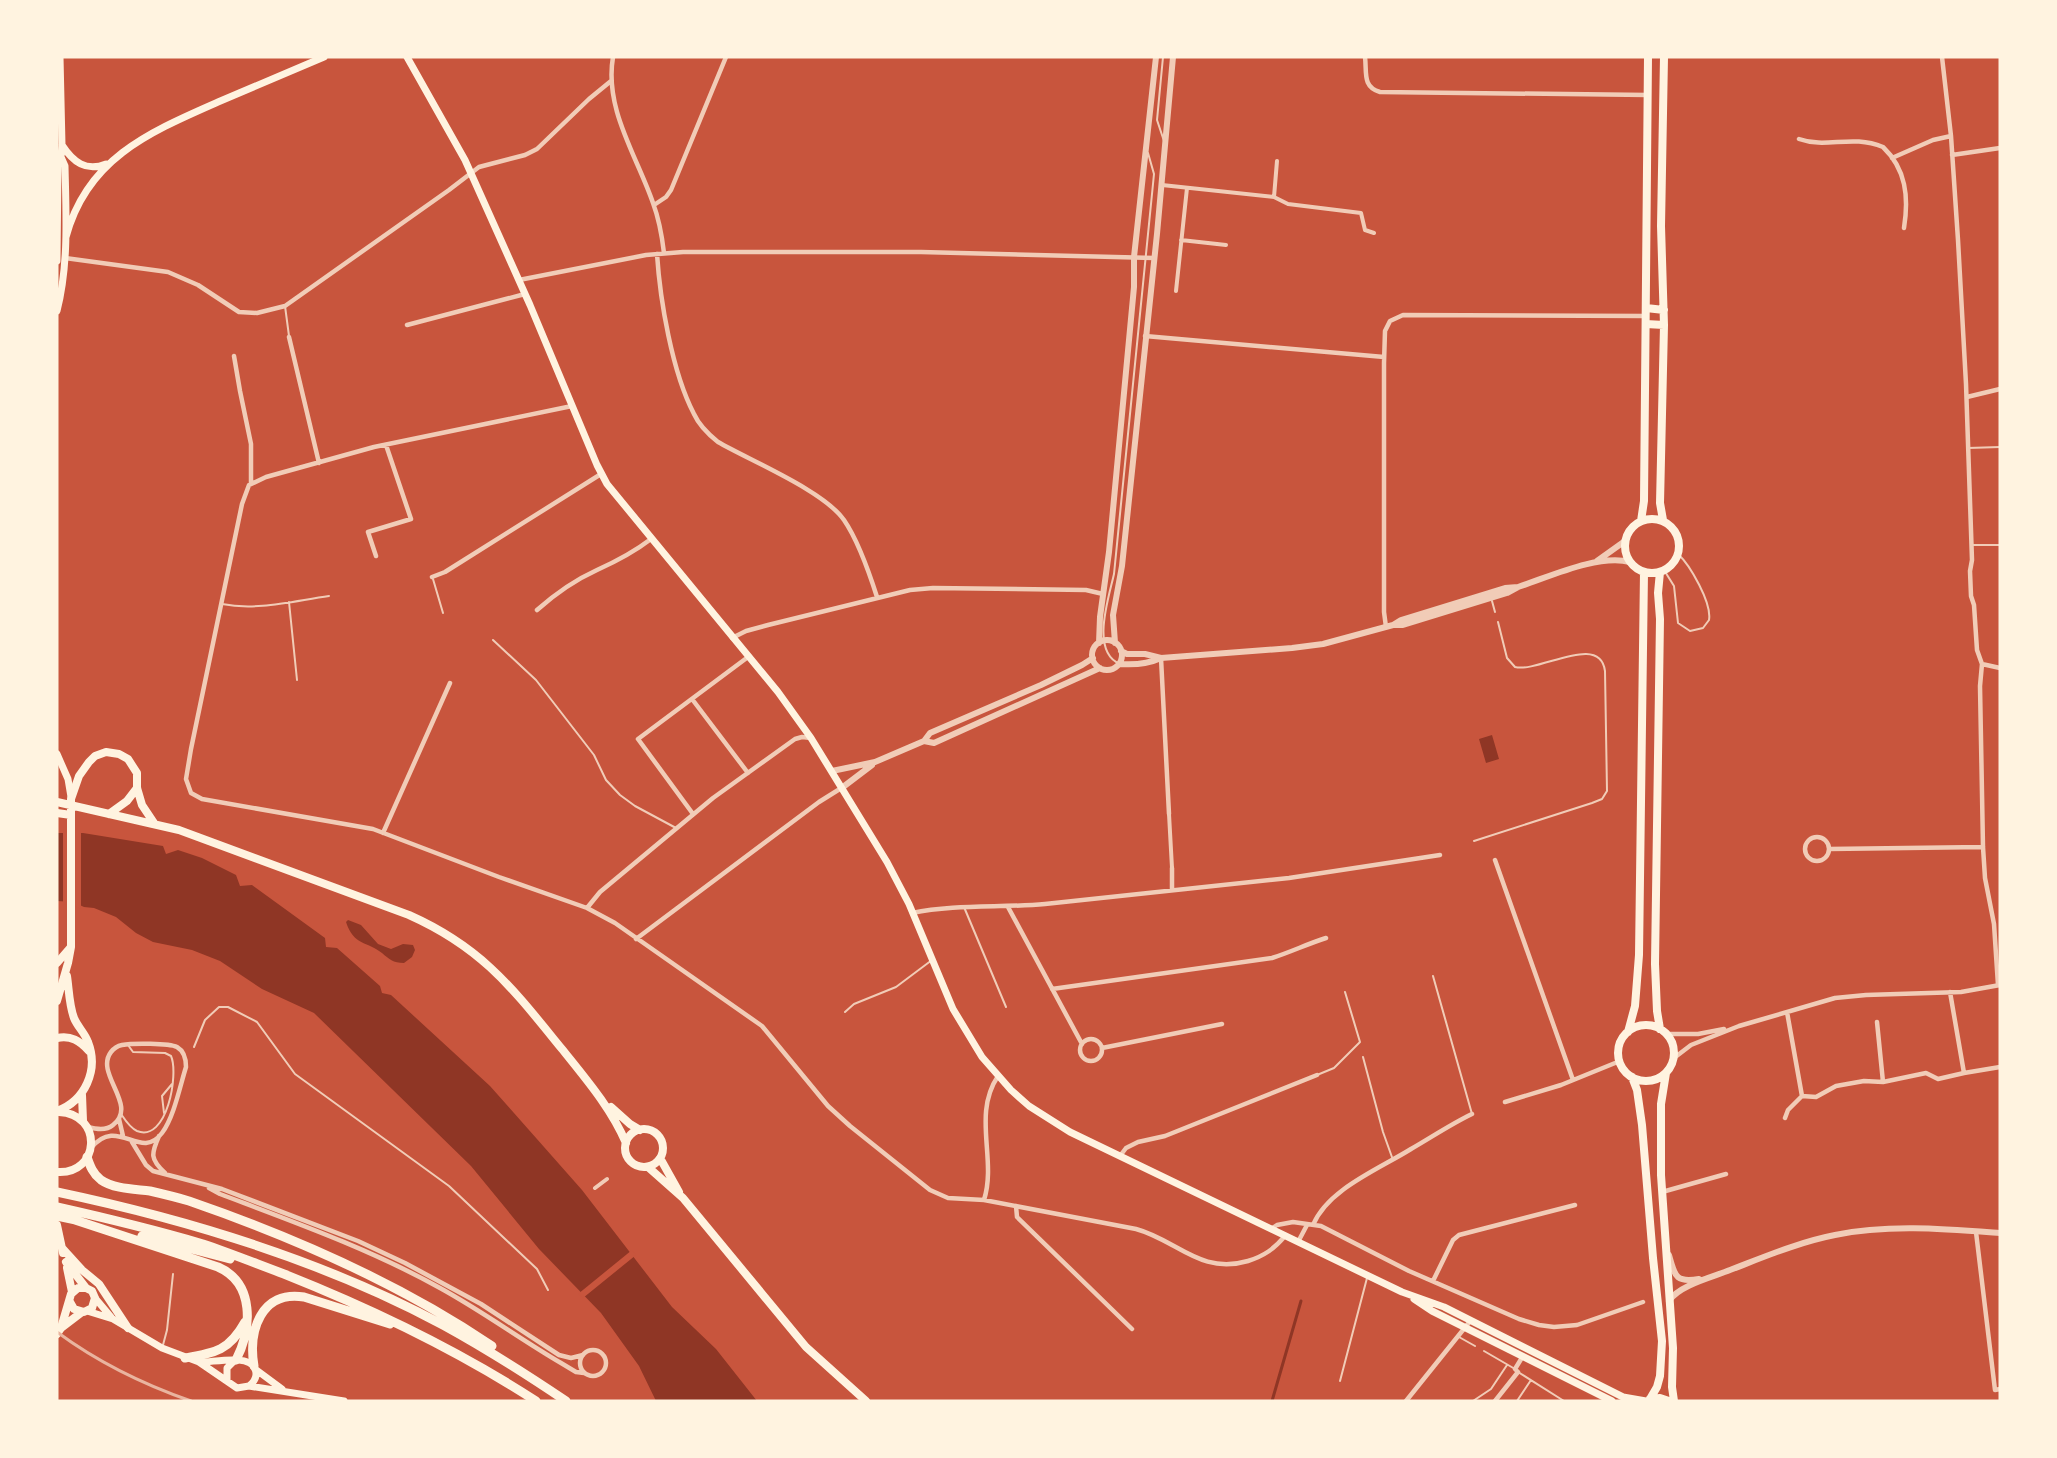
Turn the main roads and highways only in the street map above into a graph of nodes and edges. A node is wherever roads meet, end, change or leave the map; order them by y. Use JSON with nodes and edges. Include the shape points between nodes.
{"nodes":[{"id":1,"x":60,"y":57,"type":"edge"},
{"id":2,"x":324,"y":57,"type":"edge"},
{"id":3,"x":407,"y":57,"type":"edge"},
{"id":4,"x":1648,"y":57,"type":"edge"},
{"id":5,"x":1664,"y":57,"type":"edge"},
{"id":6,"x":1648,"y":95,"type":"junction"},
{"id":7,"x":1663,"y":99,"type":"junction"},
{"id":8,"x":62,"y":145,"type":"junction"},
{"id":9,"x":109,"y":163,"type":"junction"},
{"id":10,"x":60,"y":214,"type":"edge"},
{"id":11,"x":66,"y":237,"type":"junction"},
{"id":12,"x":61,"y":259,"type":"edge"},
{"id":13,"x":1664,"y":310,"type":"junction"},
{"id":14,"x":57,"y":311,"type":"edge"},
{"id":15,"x":1646,"y":316,"type":"junction"},
{"id":16,"x":1664,"y":325,"type":"junction"},
{"id":17,"x":1663,"y":520,"type":"junction"},
{"id":18,"x":1641,"y":521,"type":"junction"},
{"id":19,"x":1662,"y":571,"type":"junction"},
{"id":20,"x":1644,"y":572,"type":"junction"},
{"id":21,"x":57,"y":754,"type":"edge"},
{"id":22,"x":137,"y":788,"type":"junction"},
{"id":23,"x":71,"y":799,"type":"junction"},
{"id":24,"x":57,"y":802,"type":"edge"},
{"id":25,"x":57,"y":813,"type":"edge"},
{"id":26,"x":109,"y":814,"type":"junction"},
{"id":27,"x":71,"y":817,"type":"junction"},
{"id":28,"x":154,"y":823,"type":"junction"},
{"id":29,"x":71,"y":947,"type":"junction"},
{"id":30,"x":57,"y":963,"type":"edge"},
{"id":31,"x":66,"y":971,"type":"junction"},
{"id":32,"x":57,"y":1001,"type":"edge"},
{"id":33,"x":1660,"y":1029,"type":"junction"},
{"id":34,"x":1628,"y":1032,"type":"junction"},
{"id":35,"x":57,"y":1038,"type":"edge"},
{"id":36,"x":91,"y":1055,"type":"junction"},
{"id":37,"x":1666,"y":1073,"type":"junction"},
{"id":38,"x":1632,"y":1077,"type":"junction"},
{"id":39,"x":82,"y":1093,"type":"junction"},
{"id":40,"x":604,"y":1101,"type":"junction"},
{"id":41,"x":57,"y":1112,"type":"edge"},
{"id":42,"x":85,"y":1124,"type":"junction"},
{"id":43,"x":640,"y":1130,"type":"junction"},
{"id":44,"x":627,"y":1143,"type":"junction"},
{"id":45,"x":88,"y":1154,"type":"junction"},
{"id":46,"x":660,"y":1158,"type":"junction"},
{"id":47,"x":648,"y":1167,"type":"junction"},
{"id":48,"x":57,"y":1172,"type":"edge"},
{"id":49,"x":57,"y":1192,"type":"edge"},
{"id":50,"x":683,"y":1198,"type":"junction"},
{"id":51,"x":57,"y":1207,"type":"edge"},
{"id":52,"x":57,"y":1216,"type":"edge"},
{"id":53,"x":72,"y":1219,"type":"junction"},
{"id":54,"x":57,"y":1225,"type":"edge"},
{"id":55,"x":62,"y":1248,"type":"junction"},
{"id":56,"x":66,"y":1262,"type":"junction"},
{"id":57,"x":281,"y":1273,"type":"junction"},
{"id":58,"x":86,"y":1288,"type":"junction"},
{"id":59,"x":72,"y":1292,"type":"junction"},
{"id":60,"x":1402,"y":1292,"type":"junction"},
{"id":61,"x":95,"y":1298,"type":"junction"},
{"id":62,"x":70,"y":1302,"type":"junction"},
{"id":63,"x":85,"y":1312,"type":"junction"},
{"id":64,"x":113,"y":1319,"type":"junction"},
{"id":65,"x":246,"y":1320,"type":"junction"},
{"id":66,"x":128,"y":1328,"type":"junction"},
{"id":67,"x":59,"y":1331,"type":"edge"},
{"id":68,"x":423,"y":1335,"type":"junction"},
{"id":69,"x":185,"y":1358,"type":"junction"},
{"id":70,"x":235,"y":1361,"type":"junction"},
{"id":71,"x":199,"y":1362,"type":"junction"},
{"id":72,"x":255,"y":1368,"type":"junction"},
{"id":73,"x":227,"y":1380,"type":"junction"},
{"id":74,"x":249,"y":1386,"type":"junction"},
{"id":75,"x":285,"y":1391,"type":"junction"},
{"id":76,"x":1647,"y":1400,"type":"edge"},
{"id":77,"x":344,"y":1401,"type":"edge"},
{"id":78,"x":536,"y":1401,"type":"edge"},
{"id":79,"x":566,"y":1401,"type":"edge"},
{"id":80,"x":866,"y":1401,"type":"edge"},
{"id":81,"x":1612,"y":1401,"type":"edge"},
{"id":82,"x":1669,"y":1401,"type":"edge"},
{"id":83,"x":1674,"y":1401,"type":"edge"}],
"edges":[{"from":1,"to":8,"type":"main road"},
{"from":2,"to":9,"type":"main road","via":[[166,125]]},
{"from":3,"to":60,"type":"main road","via":[[470,172],[601,474],[811,738],[887,862],[953,1009],[982,1057],[1023,1101],[1053,1123]]},
{"from":4,"to":6,"type":"main road"},
{"from":5,"to":7,"type":"main road"},
{"from":6,"to":7,"type":"main road"},
{"from":6,"to":15,"type":"main road"},
{"from":7,"to":13,"type":"main road"},
{"from":8,"to":9,"type":"main road","via":[[71,158],[84,166],[94,168]]},
{"from":8,"to":10,"type":"main road","via":[[65,166]]},
{"from":9,"to":11,"type":"main road","via":[[84,192]]},
{"from":10,"to":11,"type":"main road"},
{"from":10,"to":12,"type":"main road"},
{"from":11,"to":12,"type":"main road"},
{"from":12,"to":14,"type":"main road"},
{"from":13,"to":15,"type":"main road"},
{"from":13,"to":16,"type":"main road"},
{"from":15,"to":16,"type":"main road"},
{"from":15,"to":18,"type":"main road"},
{"from":16,"to":17,"type":"main road","via":[[1660,503]]},
{"from":17,"to":18,"type":"main road"},
{"from":17,"to":19,"type":"main road","via":[[1672,527],[1679,543],[1674,562]]},
{"from":18,"to":20,"type":"main road","via":[[1629,530],[1625,552],[1630,562]]},
{"from":19,"to":20,"type":"main road"},
{"from":19,"to":33,"type":"main road","via":[[1658,593],[1655,964]]},
{"from":20,"to":34,"type":"main road","via":[[1639,955],[1635,1006]]},
{"from":21,"to":23,"type":"main road","via":[[68,779]]},
{"from":22,"to":23,"type":"main road","via":[[131,762],[106,752],[89,762]]},
{"from":22,"to":26,"type":"main road"},
{"from":22,"to":28,"type":"main road","via":[[144,810]]},
{"from":23,"to":27,"type":"main road"},
{"from":24,"to":26,"type":"main road"},
{"from":25,"to":27,"type":"main road"},
{"from":26,"to":28,"type":"main road"},
{"from":27,"to":29,"type":"main road"},
{"from":28,"to":40,"type":"main road","via":[[259,858],[442,931],[496,971]]},
{"from":29,"to":30,"type":"main road"},
{"from":29,"to":31,"type":"main road"},
{"from":31,"to":32,"type":"main road"},
{"from":31,"to":36,"type":"main road","via":[[73,1016]]},
{"from":33,"to":34,"type":"main road","via":[[1644,1025]]},
{"from":33,"to":37,"type":"main road","via":[[1673,1045],[1674,1058]]},
{"from":34,"to":38,"type":"main road","via":[[1620,1044],[1620,1061]]},
{"from":35,"to":36,"type":"main road","via":[[75,1039]]},
{"from":36,"to":39,"type":"main road","via":[[91,1074]]},
{"from":37,"to":38,"type":"main road","via":[[1649,1081]]},
{"from":37,"to":83,"type":"main road","via":[[1661,1104],[1662,1192]]},
{"from":38,"to":76,"type":"main road","via":[[1642,1125],[1661,1330],[1661,1370],[1657,1387]]},
{"from":39,"to":41,"type":"main road"},
{"from":39,"to":42,"type":"main road"},
{"from":40,"to":43,"type":"main road"},
{"from":40,"to":44,"type":"main road"},
{"from":41,"to":42,"type":"main road","via":[[73,1114]]},
{"from":42,"to":45,"type":"main road","via":[[91,1138]]},
{"from":43,"to":44,"type":"main road"},
{"from":43,"to":46,"type":"main road","via":[[660,1137]]},
{"from":44,"to":47,"type":"main road","via":[[630,1160]]},
{"from":45,"to":48,"type":"main road","via":[[73,1170]]},
{"from":45,"to":79,"type":"highway","via":[[95,1174],[110,1184],[207,1208],[314,1249],[398,1288],[469,1330]]},
{"from":46,"to":47,"type":"main road"},
{"from":46,"to":50,"type":"main road"},
{"from":47,"to":50,"type":"main road"},
{"from":49,"to":79,"type":"highway","via":[[205,1228],[347,1279],[456,1332]]},
{"from":50,"to":80,"type":"main road","via":[[807,1347]]},
{"from":51,"to":57,"type":"highway","via":[[188,1240]]},
{"from":52,"to":53,"type":"highway"},
{"from":53,"to":57,"type":"highway"},
{"from":53,"to":65,"type":"highway","via":[[224,1270],[242,1289]]},
{"from":54,"to":55,"type":"main road"},
{"from":55,"to":56,"type":"main road"},
{"from":55,"to":66,"type":"main road","via":[[99,1284]]},
{"from":56,"to":58,"type":"main road"},
{"from":56,"to":59,"type":"main road"},
{"from":57,"to":68,"type":"highway"},
{"from":58,"to":59,"type":"main road"},
{"from":58,"to":61,"type":"main road"},
{"from":59,"to":62,"type":"main road"},
{"from":60,"to":76,"type":"main road","via":[[1444,1307],[1623,1397]]},
{"from":60,"to":81,"type":"main road","via":[[1432,1311]]},
{"from":61,"to":63,"type":"main road","via":[[93,1306]]},
{"from":61,"to":64,"type":"main road"},
{"from":62,"to":63,"type":"main road","via":[[74,1309]]},
{"from":62,"to":67,"type":"main road"},
{"from":63,"to":64,"type":"main road"},
{"from":63,"to":67,"type":"main road"},
{"from":64,"to":66,"type":"main road"},
{"from":65,"to":69,"type":"highway","via":[[227,1346]]},
{"from":65,"to":70,"type":"highway","via":[[244,1341]]},
{"from":66,"to":69,"type":"main road"},
{"from":68,"to":72,"type":"highway","via":[[313,1299],[287,1296],[270,1303],[263,1312],[252,1345]]},
{"from":68,"to":78,"type":"highway"},
{"from":69,"to":71,"type":"main road"},
{"from":70,"to":71,"type":"main road"},
{"from":70,"to":72,"type":"main road","via":[[247,1360]]},
{"from":70,"to":73,"type":"main road","via":[[227,1368]]},
{"from":71,"to":73,"type":"main road"},
{"from":72,"to":74,"type":"main road","via":[[255,1380]]},
{"from":72,"to":75,"type":"main road"},
{"from":73,"to":74,"type":"main road","via":[[237,1388]]},
{"from":74,"to":75,"type":"main road"},
{"from":75,"to":77,"type":"main road"},
{"from":76,"to":82,"type":"main road"}]}
